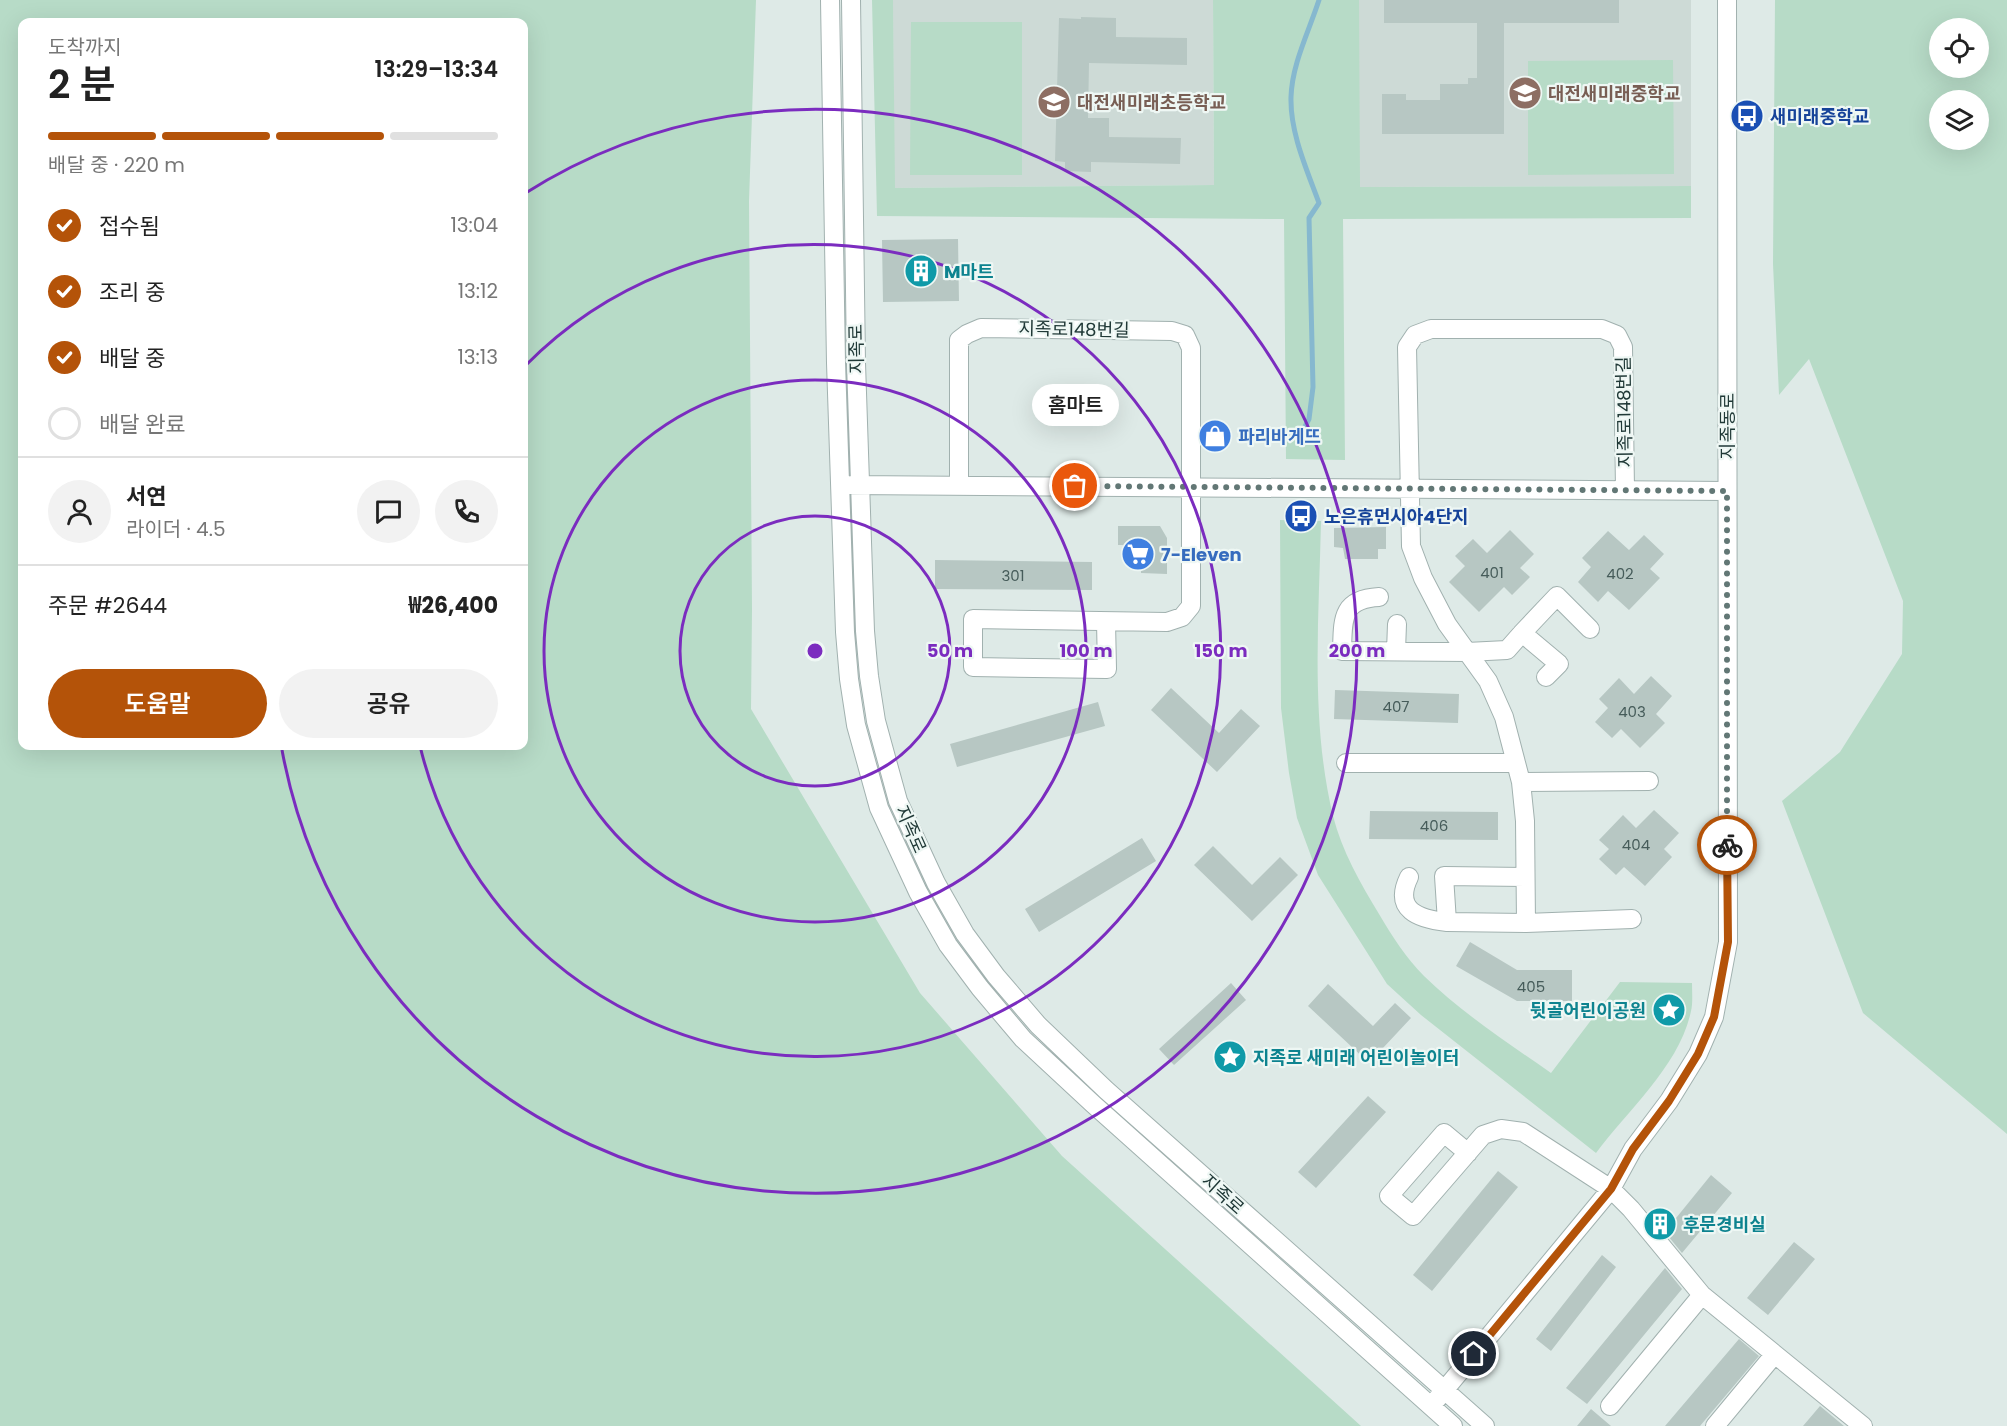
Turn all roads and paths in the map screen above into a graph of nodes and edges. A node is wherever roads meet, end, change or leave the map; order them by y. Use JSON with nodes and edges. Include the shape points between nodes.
{"nodes":[{"id":1,"x":830,"y":0,"type":"edge"},
{"id":2,"x":850,"y":0,"type":"edge"},
{"id":3,"x":1727,"y":0,"type":"edge"},
{"id":4,"x":840,"y":485,"type":"junction"},
{"id":5,"x":860,"y":485,"type":"junction"},
{"id":6,"x":959,"y":486,"type":"junction"},
{"id":7,"x":1191,"y":487,"type":"junction"},
{"id":8,"x":1409,"y":489,"type":"junction"},
{"id":9,"x":1625,"y":490,"type":"junction"},
{"id":10,"x":1727,"y":491,"type":"junction"},
{"id":11,"x":1378,"y":597,"type":"dead end"},
{"id":12,"x":1106,"y":622,"type":"junction"},
{"id":13,"x":1397,"y":624,"type":"dead end"},
{"id":14,"x":1590,"y":629,"type":"dead end"},
{"id":15,"x":1522,"y":633,"type":"junction"},
{"id":16,"x":1396,"y":651,"type":"junction"},
{"id":17,"x":1467,"y":652,"type":"junction"},
{"id":18,"x":1546,"y":677,"type":"dead end"},
{"id":19,"x":1346,"y":762,"type":"dead end"},
{"id":20,"x":1516,"y":762,"type":"junction"},
{"id":21,"x":1648,"y":781,"type":"dead end"},
{"id":22,"x":1521,"y":782,"type":"junction"},
{"id":23,"x":1409,"y":877,"type":"dead end"},
{"id":24,"x":1525,"y":877,"type":"junction"},
{"id":25,"x":1632,"y":919,"type":"dead end"},
{"id":26,"x":1447,"y":922,"type":"junction"},
{"id":27,"x":1526,"y":923,"type":"junction"},
{"id":28,"x":1468,"y":1153,"type":"junction"},
{"id":29,"x":1611,"y":1189,"type":"junction"},
{"id":30,"x":1702,"y":1295,"type":"junction"},
{"id":31,"x":1774,"y":1355,"type":"junction"},
{"id":32,"x":1444,"y":1390,"type":"junction"},
{"id":33,"x":1431,"y":1406,"type":"junction"},
{"id":34,"x":1610,"y":1406,"type":"dead end"},
{"id":35,"x":1453,"y":1426,"type":"edge"},
{"id":36,"x":1485,"y":1426,"type":"edge"},
{"id":37,"x":1715,"y":1426,"type":"edge"},
{"id":38,"x":1863,"y":1426,"type":"edge"}],
"edges":[{"from":1,"to":4,"type":"street","name":"지족로"},
{"from":2,"to":5,"type":"street","name":"지족로"},
{"from":3,"to":10,"type":"street","name":"지족동로"},
{"from":4,"to":5,"type":"street","name":"지족로148번길"},
{"from":4,"to":33,"type":"street","name":"지족로","via":[[845,632],[856,725],[879,808],[948,945],[1023,1039]]},
{"from":5,"to":6,"type":"street","name":"지족로148번길"},
{"from":5,"to":32,"type":"street","name":"지족로","via":[[869,676],[876,721],[898,801],[965,934],[1038,1025]]},
{"from":6,"to":7,"type":"street","name":"지족로148번길"},
{"from":6,"to":7,"type":"street","name":"지족로148번길","via":[[959,340],[981,328],[1172,331],[1185,335],[1191,348]]},
{"from":7,"to":8,"type":"street","name":"지족로148번길"},
{"from":7,"to":12,"type":"street","via":[[1191,606],[1182,617],[1167,622]]},
{"from":8,"to":9,"type":"street","name":"지족로148번길"},
{"from":8,"to":9,"type":"street","name":"지족로148번길","via":[[1407,346],[1415,335],[1431,328],[1602,329],[1617,335],[1623,346]]},
{"from":8,"to":17,"type":"street","via":[[1411,546],[1447,624]]},
{"from":9,"to":10,"type":"street","name":"지족로148번길"},
{"from":10,"to":29,"type":"street","name":"지족동로","via":[[1728,942],[1714,1017],[1698,1054],[1633,1149]]},
{"from":11,"to":16,"type":"street","via":[[1362,598],[1352,605],[1343,620],[1342,651]]},
{"from":12,"to":12,"type":"street","via":[[973,619],[973,667],[1107,669]]},
{"from":13,"to":16,"type":"street"},
{"from":14,"to":15,"type":"street","via":[[1557,596]]},
{"from":15,"to":17,"type":"street","via":[[1507,650]]},
{"from":15,"to":18,"type":"street","via":[[1559,664]]},
{"from":16,"to":17,"type":"street"},
{"from":17,"to":20,"type":"street","via":[[1488,681],[1504,717]]},
{"from":19,"to":20,"type":"street"},
{"from":20,"to":22,"type":"street"},
{"from":21,"to":22,"type":"street"},
{"from":22,"to":24,"type":"street"},
{"from":23,"to":26,"type":"street","via":[[1403,889],[1405,903],[1413,914]]},
{"from":24,"to":26,"type":"street","via":[[1444,876]]},
{"from":24,"to":27,"type":"street"},
{"from":25,"to":27,"type":"street"},
{"from":26,"to":27,"type":"street"},
{"from":28,"to":28,"type":"street","via":[[1413,1216],[1389,1196],[1444,1133]]},
{"from":28,"to":29,"type":"street","via":[[1483,1136],[1502,1129],[1523,1132]]},
{"from":29,"to":30,"type":"street"},
{"from":29,"to":32,"type":"street","name":"지족동로"},
{"from":30,"to":31,"type":"street"},
{"from":30,"to":34,"type":"street"},
{"from":31,"to":37,"type":"street"},
{"from":31,"to":38,"type":"street"},
{"from":32,"to":33,"type":"street","name":"지족동로"},
{"from":32,"to":36,"type":"street","name":"지족로"},
{"from":33,"to":35,"type":"street","name":"지족로"}]}
